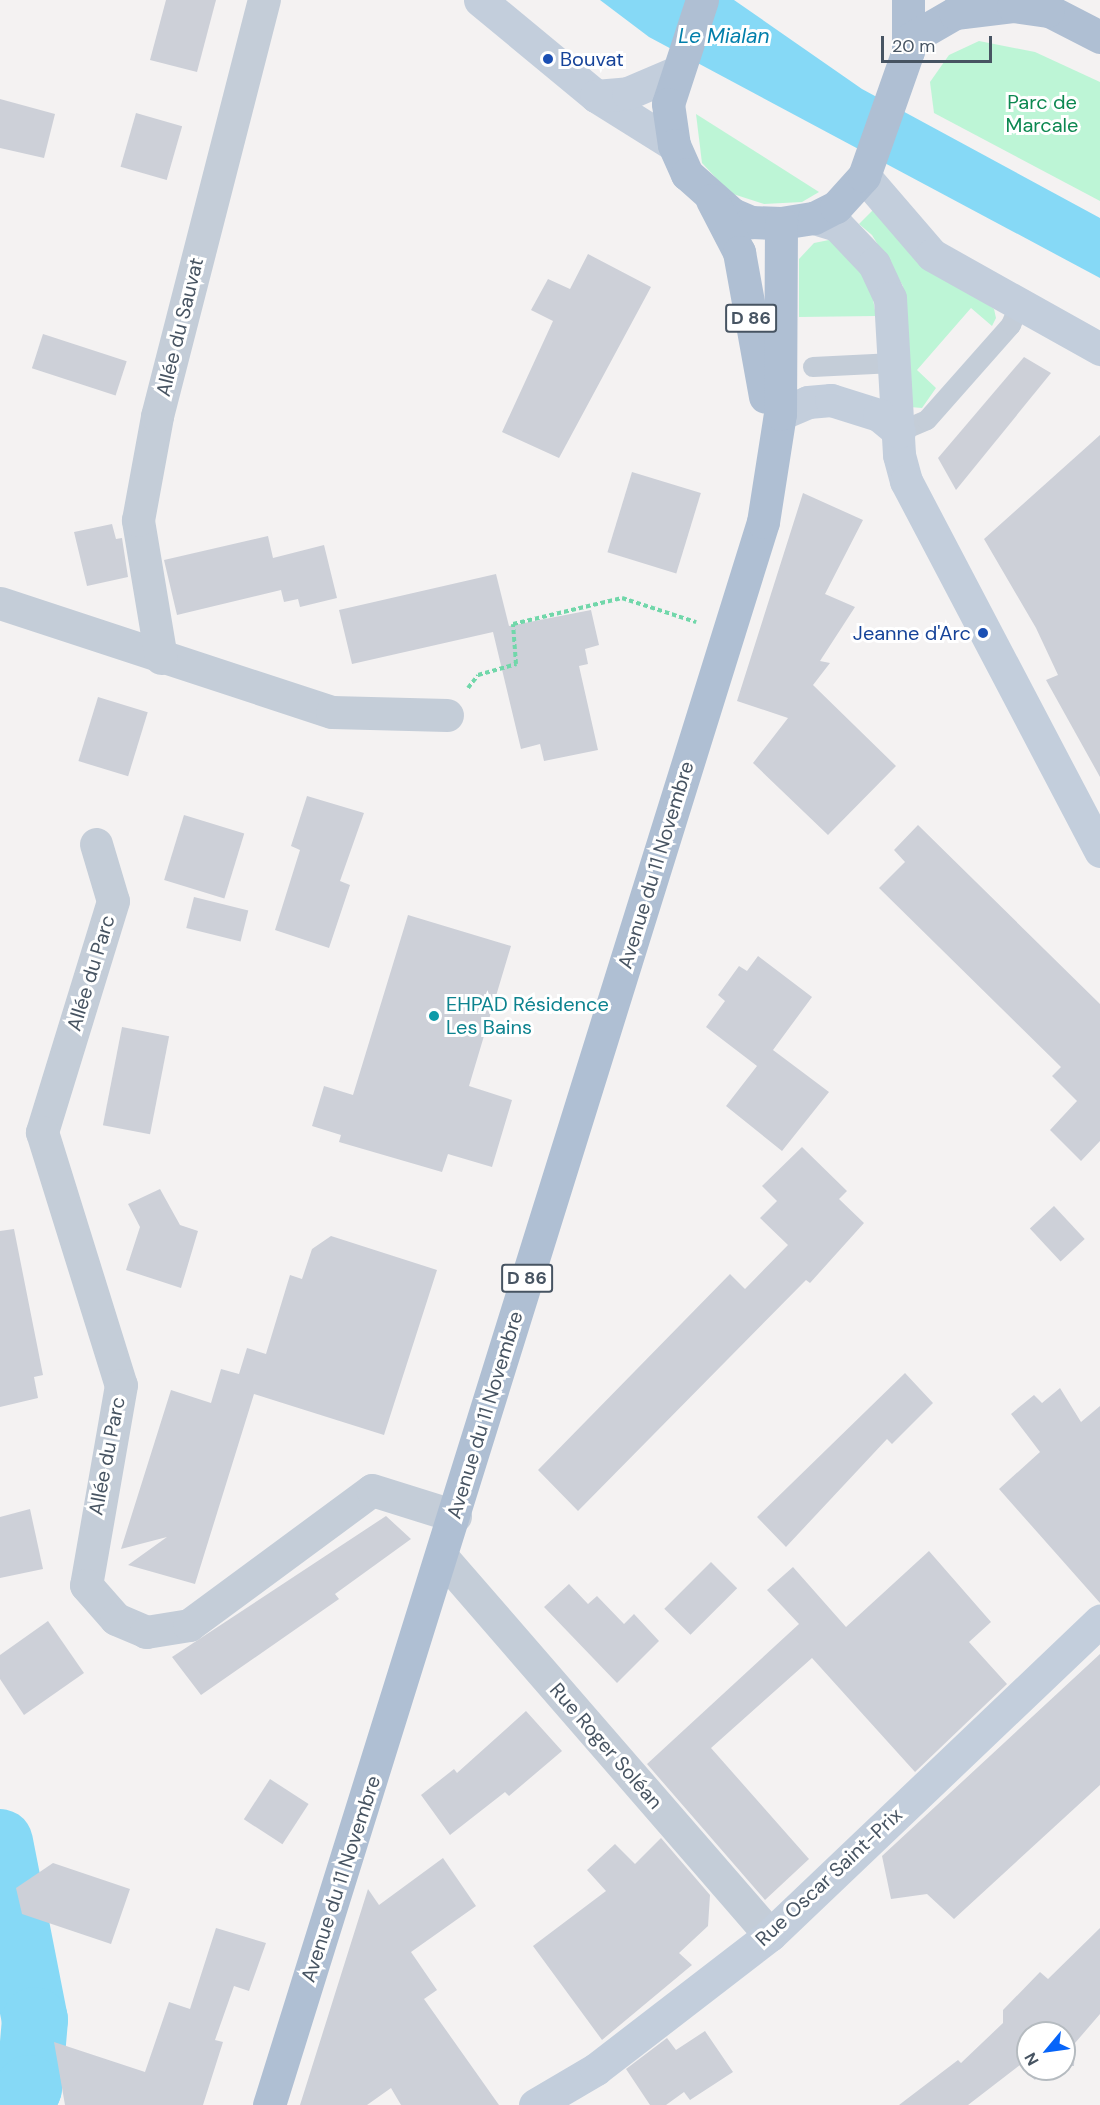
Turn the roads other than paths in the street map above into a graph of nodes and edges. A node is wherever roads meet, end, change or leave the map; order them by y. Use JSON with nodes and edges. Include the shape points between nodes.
{"nodes":[{"id":1,"x":264,"y":0,"type":"edge"},
{"id":2,"x":480,"y":0,"type":"edge"},
{"id":3,"x":702,"y":0,"type":"edge"},
{"id":4,"x":908,"y":0,"type":"edge"},
{"id":5,"x":1039,"y":5,"type":"edge"},
{"id":6,"x":1100,"y":37,"type":"edge"},
{"id":7,"x":909,"y":45,"type":"junction"},
{"id":8,"x":675,"y":73,"type":"junction"},
{"id":9,"x":596,"y":96,"type":"junction"},
{"id":10,"x":674,"y":145,"type":"junction"},
{"id":11,"x":865,"y":172,"type":"junction"},
{"id":12,"x":709,"y":196,"type":"junction"},
{"id":13,"x":814,"y":218,"type":"junction"},
{"id":14,"x":781,"y":223,"type":"junction"},
{"id":15,"x":1019,"y":306,"type":"junction"},
{"id":16,"x":1100,"y":349,"type":"edge"},
{"id":17,"x":894,"y":363,"type":"junction"},
{"id":18,"x":813,"y":367,"type":"dead end"},
{"id":19,"x":780,"y":414,"type":"junction"},
{"id":20,"x":899,"y":432,"type":"junction"},
{"id":21,"x":774,"y":447,"type":"junction"},
{"id":22,"x":0,"y":603,"type":"edge"},
{"id":23,"x":161,"y":658,"type":"junction"},
{"id":24,"x":447,"y":715,"type":"road end"},
{"id":25,"x":96,"y":844,"type":"dead end"},
{"id":26,"x":1100,"y":851,"type":"edge"},
{"id":27,"x":455,"y":1516,"type":"junction"},
{"id":28,"x":442,"y":1557,"type":"junction"},
{"id":29,"x":1100,"y":1621,"type":"edge"},
{"id":30,"x":771,"y":1935,"type":"junction"},
{"id":31,"x":269,"y":2105,"type":"edge"},
{"id":32,"x":535,"y":2105,"type":"edge"}],
"edges":[{"from":1,"to":23,"type":"street","name":"Allée du Sauvat","via":[[157,416],[138,520]]},
{"from":2,"to":9,"type":"street"},
{"from":3,"to":8,"type":"main road"},
{"from":4,"to":7,"type":"main road"},
{"from":5,"to":6,"type":"main road"},
{"from":5,"to":7,"type":"main road","via":[[956,13]]},
{"from":7,"to":11,"type":"main road"},
{"from":8,"to":9,"type":"street","via":[[628,93]]},
{"from":8,"to":10,"type":"main road","via":[[668,104]]},
{"from":9,"to":10,"type":"street"},
{"from":10,"to":12,"type":"main road","via":[[687,174]]},
{"from":11,"to":13,"type":"main road","via":[[836,207]]},
{"from":11,"to":15,"type":"street","via":[[932,255]]},
{"from":12,"to":14,"type":"main road","via":[[751,222]]},
{"from":12,"to":21,"type":"main road","name":"Avenue du 11 Novembre","number":"D 86","via":[[739,252]]},
{"from":13,"to":14,"type":"main road"},
{"from":13,"to":17,"type":"street","via":[[837,225],[874,264],[890,298]]},
{"from":14,"to":19,"type":"main road","name":"Avenue du 11 Novembre","number":"D 86"},
{"from":15,"to":16,"type":"street"},
{"from":15,"to":20,"type":"lane","via":[[1011,326],[927,420]]},
{"from":17,"to":18,"type":"lane"},
{"from":17,"to":20,"type":"street"},
{"from":19,"to":20,"type":"street","via":[[808,402],[831,400],[879,415]]},
{"from":19,"to":21,"type":"main road","name":"Avenue du 11 Novembre","number":"D 86"},
{"from":20,"to":26,"type":"street","via":[[906,481]]},
{"from":21,"to":27,"type":"main road","name":"Avenue du 11 Novembre","number":"D 86","via":[[763,522]]},
{"from":22,"to":23,"type":"street"},
{"from":23,"to":24,"type":"street","via":[[332,712]]},
{"from":25,"to":27,"type":"street","name":"Allée du Parc","via":[[113,902],[42,1132],[121,1385],[86,1586],[116,1619],[146,1632],[189,1625],[372,1490]]},
{"from":27,"to":28,"type":"main road","name":"Avenue du 11 Novembre","number":"D 86"},
{"from":28,"to":30,"type":"street","name":"Rue Roger Soléan"},
{"from":28,"to":31,"type":"main road","name":"Avenue du 11 Novembre","number":"D 86"},
{"from":29,"to":30,"type":"street","name":"Rue Oscar Saint-Prix"},
{"from":30,"to":32,"type":"street","name":"Rue Oscar Saint-Prix","via":[[596,2068]]}]}
